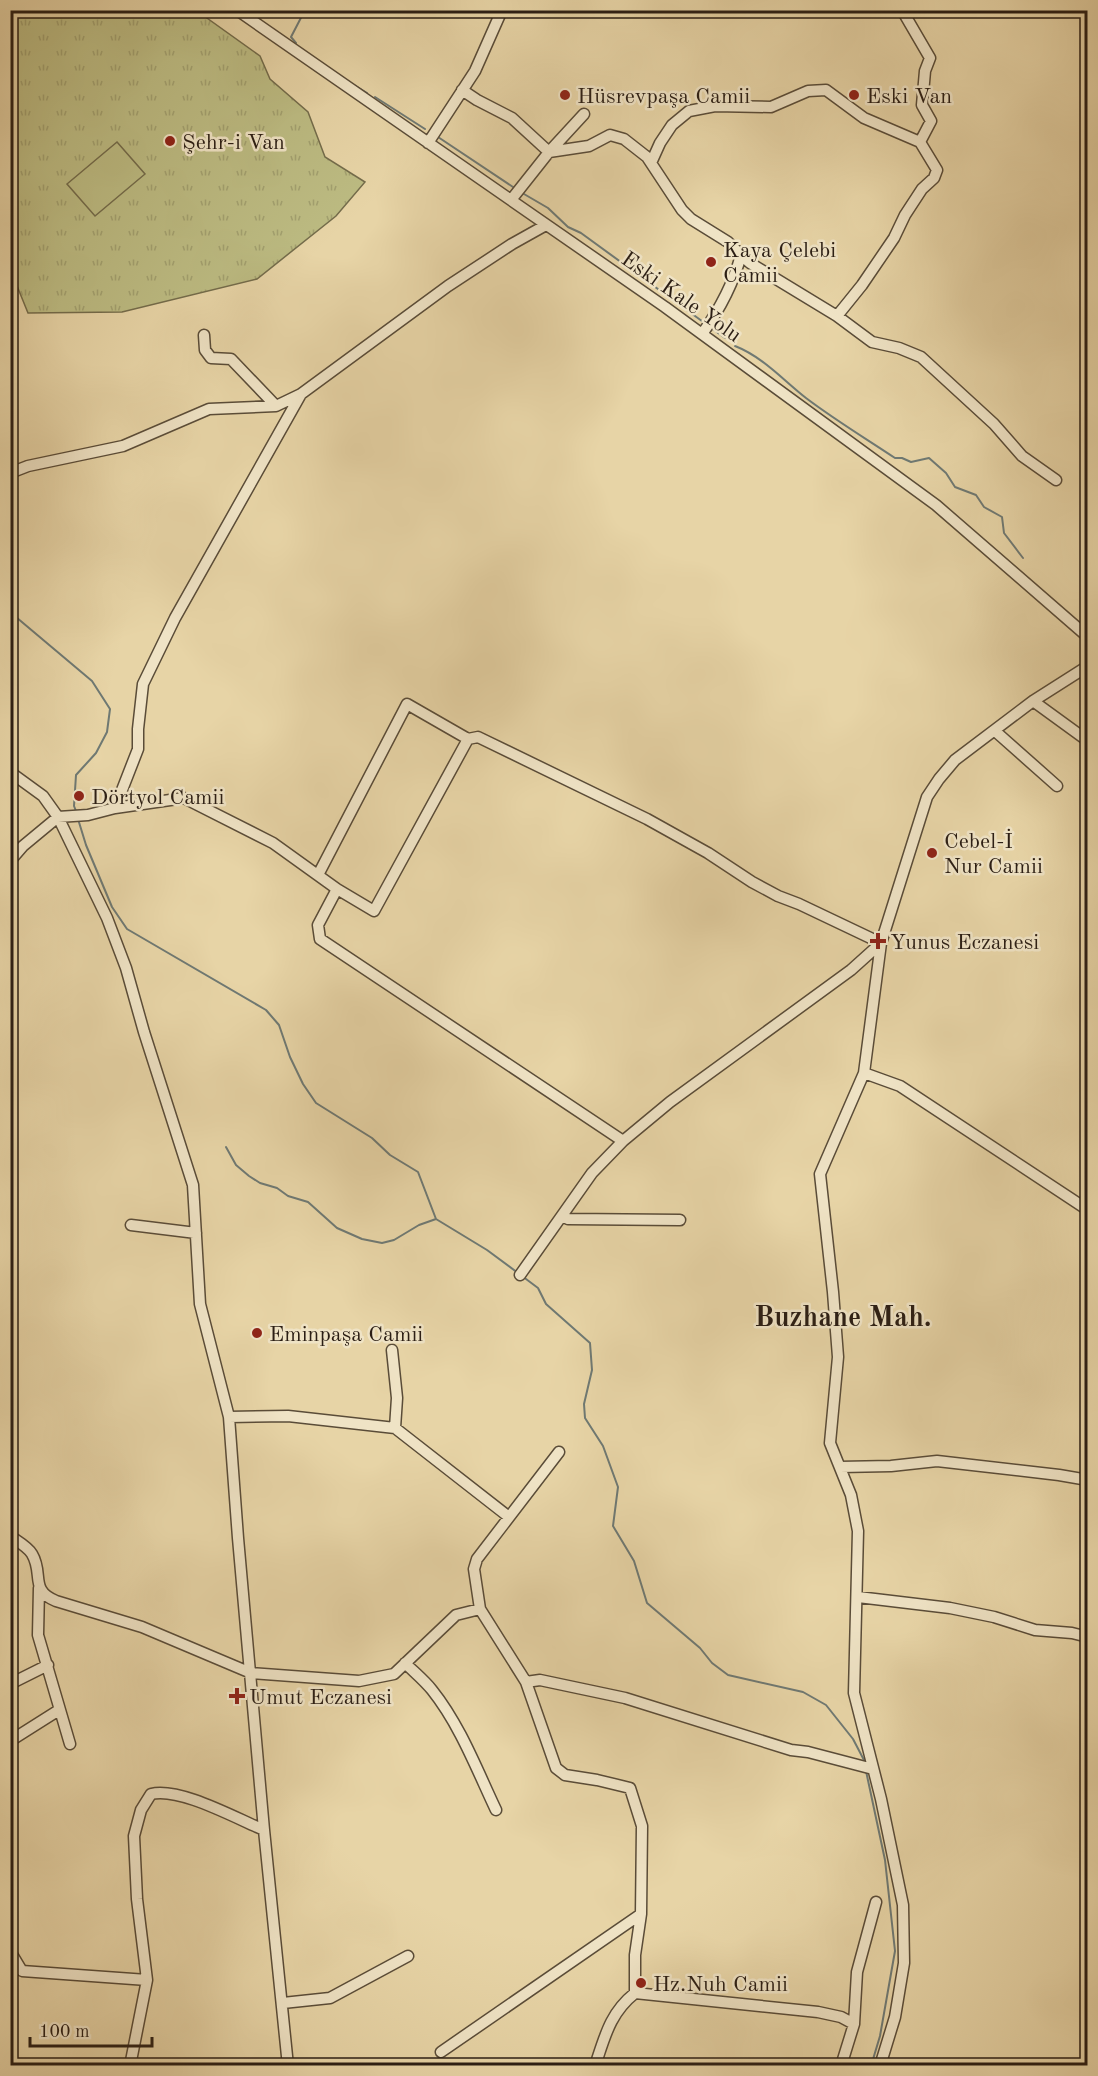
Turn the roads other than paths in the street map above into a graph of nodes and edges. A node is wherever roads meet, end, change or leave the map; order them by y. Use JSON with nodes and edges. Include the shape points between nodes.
{"nodes":[{"id":1,"x":237,"y":10,"type":"edge"},
{"id":2,"x":502,"y":10,"type":"edge"},
{"id":3,"x":902,"y":10,"type":"edge"},
{"id":4,"x":462,"y":90,"type":"junction"},
{"id":5,"x":584,"y":114,"type":"dead end"},
{"id":6,"x":920,"y":142,"type":"junction"},
{"id":7,"x":428,"y":143,"type":"junction"},
{"id":8,"x":549,"y":152,"type":"junction"},
{"id":9,"x":651,"y":163,"type":"junction"},
{"id":10,"x":511,"y":200,"type":"junction"},
{"id":11,"x":546,"y":225,"type":"junction"},
{"id":12,"x":741,"y":255,"type":"junction"},
{"id":13,"x":837,"y":316,"type":"junction"},
{"id":14,"x":706,"y":328,"type":"junction"},
{"id":15,"x":204,"y":335,"type":"dead end"},
{"id":16,"x":301,"y":394,"type":"junction"},
{"id":17,"x":276,"y":406,"type":"junction"},
{"id":18,"x":10,"y":473,"type":"edge"},
{"id":19,"x":1056,"y":480,"type":"dead end"},
{"id":20,"x":1088,"y":637,"type":"edge"},
{"id":21,"x":1088,"y":666,"type":"edge"},
{"id":22,"x":1033,"y":701,"type":"junction"},
{"id":23,"x":995,"y":731,"type":"junction"},
{"id":24,"x":468,"y":739,"type":"junction"},
{"id":25,"x":1088,"y":741,"type":"edge"},
{"id":26,"x":10,"y":772,"type":"edge"},
{"id":27,"x":1057,"y":786,"type":"dead end"},
{"id":28,"x":115,"y":808,"type":"junction"},
{"id":29,"x":63,"y":817,"type":"junction"},
{"id":30,"x":10,"y":861,"type":"edge"},
{"id":31,"x":318,"y":875,"type":"junction"},
{"id":32,"x":337,"y":889,"type":"junction"},
{"id":33,"x":881,"y":943,"type":"junction"},
{"id":34,"x":864,"y":1073,"type":"junction"},
{"id":35,"x":623,"y":1141,"type":"junction"},
{"id":36,"x":1088,"y":1210,"type":"edge"},
{"id":37,"x":562,"y":1216,"type":"junction"},
{"id":38,"x":680,"y":1220,"type":"dead end"},
{"id":39,"x":131,"y":1225,"type":"dead end"},
{"id":40,"x":196,"y":1233,"type":"junction"},
{"id":41,"x":520,"y":1275,"type":"dead end"},
{"id":42,"x":392,"y":1350,"type":"dead end"},
{"id":43,"x":229,"y":1417,"type":"junction"},
{"id":44,"x":395,"y":1428,"type":"junction"},
{"id":45,"x":559,"y":1452,"type":"dead end"},
{"id":46,"x":840,"y":1467,"type":"junction"},
{"id":47,"x":1088,"y":1480,"type":"edge"},
{"id":48,"x":509,"y":1517,"type":"junction"},
{"id":49,"x":10,"y":1536,"type":"edge"},
{"id":50,"x":39,"y":1587,"type":"junction"},
{"id":51,"x":858,"y":1597,"type":"junction"},
{"id":52,"x":480,"y":1609,"type":"junction"},
{"id":53,"x":1088,"y":1637,"type":"edge"},
{"id":54,"x":405,"y":1663,"type":"junction"},
{"id":55,"x":48,"y":1665,"type":"junction"},
{"id":56,"x":251,"y":1673,"type":"junction"},
{"id":57,"x":526,"y":1682,"type":"junction"},
{"id":58,"x":10,"y":1684,"type":"edge"},
{"id":59,"x":59,"y":1710,"type":"junction"},
{"id":60,"x":10,"y":1741,"type":"edge"},
{"id":61,"x":70,"y":1744,"type":"dead end"},
{"id":62,"x":873,"y":1769,"type":"junction"},
{"id":63,"x":495,"y":1810,"type":"dead end"},
{"id":64,"x":264,"y":1830,"type":"junction"},
{"id":65,"x":876,"y":1902,"type":"dead end"},
{"id":66,"x":641,"y":1914,"type":"junction"},
{"id":67,"x":10,"y":1951,"type":"edge"},
{"id":68,"x":408,"y":1956,"type":"dead end"},
{"id":69,"x":147,"y":1980,"type":"junction"},
{"id":70,"x":635,"y":1993,"type":"junction"},
{"id":71,"x":283,"y":2003,"type":"junction"},
{"id":72,"x":854,"y":2024,"type":"junction"},
{"id":73,"x":441,"y":2052,"type":"dead end"},
{"id":74,"x":130,"y":2066,"type":"edge"},
{"id":75,"x":288,"y":2066,"type":"edge"},
{"id":76,"x":596,"y":2066,"type":"edge"},
{"id":77,"x":841,"y":2066,"type":"edge"},
{"id":78,"x":880,"y":2066,"type":"edge"}],
"edges":[{"from":1,"to":7,"type":"street","name":"Eski Kale Yolu"},
{"from":2,"to":4,"type":"street","via":[[475,71]]},
{"from":3,"to":6,"type":"street","via":[[930,58],[922,105],[931,121]]},
{"from":4,"to":7,"type":"street"},
{"from":4,"to":8,"type":"street","via":[[512,118]]},
{"from":5,"to":8,"type":"street"},
{"from":6,"to":9,"type":"street","via":[[864,118],[826,90],[808,91],[771,107],[715,105],[689,111],[672,125]]},
{"from":6,"to":13,"type":"street","via":[[937,170],[934,178],[904,214],[894,238]]},
{"from":7,"to":10,"type":"street","name":"Eski Kale Yolu"},
{"from":8,"to":9,"type":"street","via":[[589,146],[610,135],[624,139]]},
{"from":8,"to":10,"type":"street"},
{"from":9,"to":12,"type":"street","via":[[682,210]]},
{"from":10,"to":11,"type":"street","name":"Eski Kale Yolu"},
{"from":11,"to":14,"type":"street","name":"Eski Kale Yolu"},
{"from":11,"to":16,"type":"street","via":[[448,286]]},
{"from":12,"to":13,"type":"street"},
{"from":12,"to":14,"type":"street","via":[[734,281]]},
{"from":13,"to":19,"type":"street","via":[[872,342],[921,357],[994,424],[1022,456]]},
{"from":14,"to":20,"type":"street","name":"Eski Kale Yolu","via":[[936,505]]},
{"from":15,"to":17,"type":"street","via":[[205,350],[211,358],[231,359]]},
{"from":16,"to":17,"type":"street"},
{"from":16,"to":28,"type":"street","via":[[175,618],[143,684],[138,749]]},
{"from":17,"to":18,"type":"street","via":[[209,409],[123,446]]},
{"from":21,"to":22,"type":"street"},
{"from":22,"to":23,"type":"street"},
{"from":22,"to":25,"type":"street"},
{"from":23,"to":27,"type":"street"},
{"from":23,"to":33,"type":"street","via":[[955,760],[927,797]]},
{"from":24,"to":31,"type":"street","via":[[407,704]]},
{"from":24,"to":32,"type":"street","via":[[374,911]]},
{"from":24,"to":33,"type":"street","via":[[478,737],[606,799],[708,853],[778,896]]},
{"from":26,"to":29,"type":"street","via":[[43,796]]},
{"from":28,"to":29,"type":"street"},
{"from":28,"to":31,"type":"street","via":[[183,798],[273,843]]},
{"from":29,"to":30,"type":"street","via":[[23,846]]},
{"from":29,"to":40,"type":"street","via":[[126,968],[193,1185]]},
{"from":31,"to":32,"type":"street"},
{"from":32,"to":35,"type":"street","via":[[318,925],[320,939]]},
{"from":33,"to":34,"type":"street"},
{"from":33,"to":35,"type":"street","via":[[851,970]]},
{"from":34,"to":36,"type":"street","via":[[900,1086]]},
{"from":34,"to":46,"type":"street","via":[[820,1174],[838,1357],[830,1443]]},
{"from":35,"to":37,"type":"street","via":[[592,1173]]},
{"from":37,"to":38,"type":"street"},
{"from":37,"to":41,"type":"street"},
{"from":39,"to":40,"type":"street"},
{"from":40,"to":43,"type":"street","via":[[200,1304]]},
{"from":42,"to":44,"type":"street","via":[[397,1398]]},
{"from":43,"to":44,"type":"street","via":[[288,1416]]},
{"from":43,"to":56,"type":"street"},
{"from":44,"to":48,"type":"street"},
{"from":45,"to":48,"type":"street"},
{"from":46,"to":47,"type":"street","via":[[937,1461]]},
{"from":46,"to":51,"type":"street","via":[[851,1495],[858,1531]]},
{"from":48,"to":52,"type":"street","via":[[477,1559],[474,1569]]},
{"from":49,"to":50,"type":"street","via":[[32,1554]]},
{"from":50,"to":55,"type":"street","via":[[38,1635]]},
{"from":50,"to":56,"type":"street","via":[[44,1596],[56,1601],[141,1627]]},
{"from":51,"to":53,"type":"street","via":[[950,1608],[1035,1630]]},
{"from":51,"to":62,"type":"street","via":[[854,1693]]},
{"from":52,"to":54,"type":"street","via":[[456,1615]]},
{"from":52,"to":57,"type":"street"},
{"from":54,"to":56,"type":"street","via":[[394,1674],[359,1681]]},
{"from":54,"to":63,"type":"street","via":[[442,1704]]},
{"from":55,"to":58,"type":"street"},
{"from":55,"to":59,"type":"street"},
{"from":56,"to":64,"type":"street"},
{"from":57,"to":62,"type":"street","via":[[540,1680],[625,1698],[791,1750]]},
{"from":57,"to":66,"type":"street","via":[[556,1768],[565,1775],[630,1788],[642,1826]]},
{"from":59,"to":60,"type":"street"},
{"from":59,"to":61,"type":"street"},
{"from":62,"to":78,"type":"street","via":[[903,1905],[904,1963],[895,2017]]},
{"from":64,"to":69,"type":"street","via":[[179,1794],[151,1794],[141,1810],[134,1836]]},
{"from":64,"to":71,"type":"street"},
{"from":65,"to":72,"type":"street","via":[[857,1972]]},
{"from":66,"to":70,"type":"street"},
{"from":66,"to":73,"type":"street"},
{"from":67,"to":69,"type":"street","via":[[22,1971]]},
{"from":68,"to":71,"type":"street","via":[[330,1998]]},
{"from":69,"to":74,"type":"street"},
{"from":70,"to":72,"type":"street","via":[[818,2012]]},
{"from":70,"to":76,"type":"street","via":[[612,2017]]},
{"from":71,"to":75,"type":"street"},
{"from":72,"to":77,"type":"street"}]}
